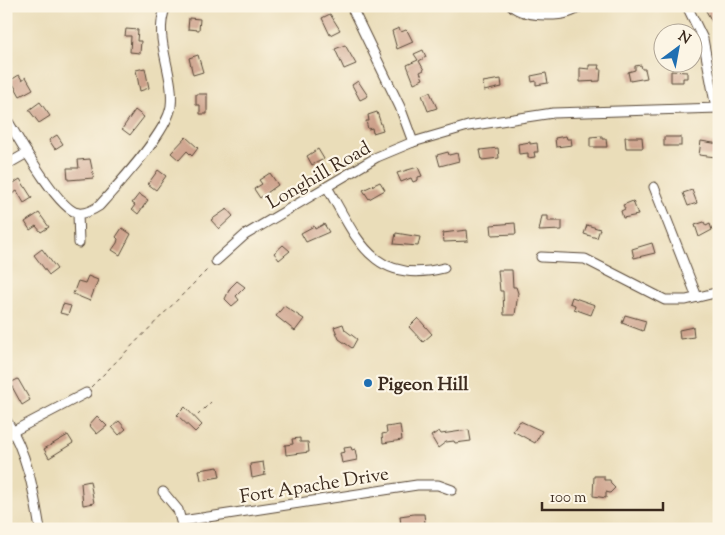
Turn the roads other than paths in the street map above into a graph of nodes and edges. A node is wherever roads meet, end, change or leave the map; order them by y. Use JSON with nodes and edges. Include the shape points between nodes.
{"nodes":[{"id":1,"x":166,"y":6,"type":"edge"},
{"id":2,"x":351,"y":6,"type":"edge"},
{"id":3,"x":512,"y":6,"type":"edge"},
{"id":4,"x":580,"y":6,"type":"edge"},
{"id":5,"x":687,"y":6,"type":"edge"},
{"id":6,"x":717,"y":108,"type":"edge"},
{"id":7,"x":6,"y":118,"type":"edge"},
{"id":8,"x":413,"y":142,"type":"junction"},
{"id":9,"x":28,"y":153,"type":"junction"},
{"id":10,"x":6,"y":166,"type":"edge"},
{"id":11,"x":327,"y":187,"type":"junction"},
{"id":12,"x":654,"y":187,"type":"dead end"},
{"id":13,"x":78,"y":213,"type":"junction"},
{"id":14,"x":79,"y":243,"type":"dead end"},
{"id":15,"x":541,"y":256,"type":"dead end"},
{"id":16,"x":216,"y":261,"type":"road end"},
{"id":17,"x":444,"y":268,"type":"dead end"},
{"id":18,"x":719,"y":292,"type":"edge"},
{"id":19,"x":697,"y":297,"type":"junction"},
{"id":20,"x":86,"y":393,"type":"road end"},
{"id":21,"x":6,"y":420,"type":"edge"},
{"id":22,"x":10,"y":433,"type":"edge"},
{"id":23,"x":452,"y":490,"type":"dead end"},
{"id":24,"x":164,"y":492,"type":"dead end"},
{"id":25,"x":182,"y":525,"type":"edge"},
{"id":26,"x":40,"y":529,"type":"edge"}],
"edges":[{"from":1,"to":13,"type":"street","via":[[162,41],[170,80],[170,114],[153,141],[99,206]]},
{"from":2,"to":8,"type":"street","via":[[400,107]]},
{"from":3,"to":4,"type":"street","via":[[528,14],[568,14]]},
{"from":5,"to":6,"type":"street","via":[[703,39]]},
{"from":6,"to":8,"type":"street","name":"Longhill Road","via":[[554,113],[468,126]]},
{"from":7,"to":9,"type":"street"},
{"from":8,"to":11,"type":"street","name":"Longhill Road","via":[[377,158]]},
{"from":9,"to":10,"type":"street"},
{"from":9,"to":13,"type":"street","via":[[60,202]]},
{"from":11,"to":16,"type":"street","name":"Longhill Road","via":[[245,235]]},
{"from":11,"to":17,"type":"street","via":[[358,240],[379,263],[403,271]]},
{"from":12,"to":19,"type":"street"},
{"from":13,"to":14,"type":"street"},
{"from":15,"to":19,"type":"street","via":[[577,257],[592,261],[672,302]]},
{"from":18,"to":19,"type":"street"},
{"from":20,"to":22,"type":"street"},
{"from":21,"to":22,"type":"street"},
{"from":22,"to":26,"type":"street","via":[[29,472]]},
{"from":23,"to":25,"type":"street","name":"Fort Apache Drive","via":[[417,485]]},
{"from":24,"to":25,"type":"street","via":[[178,510]]}]}
